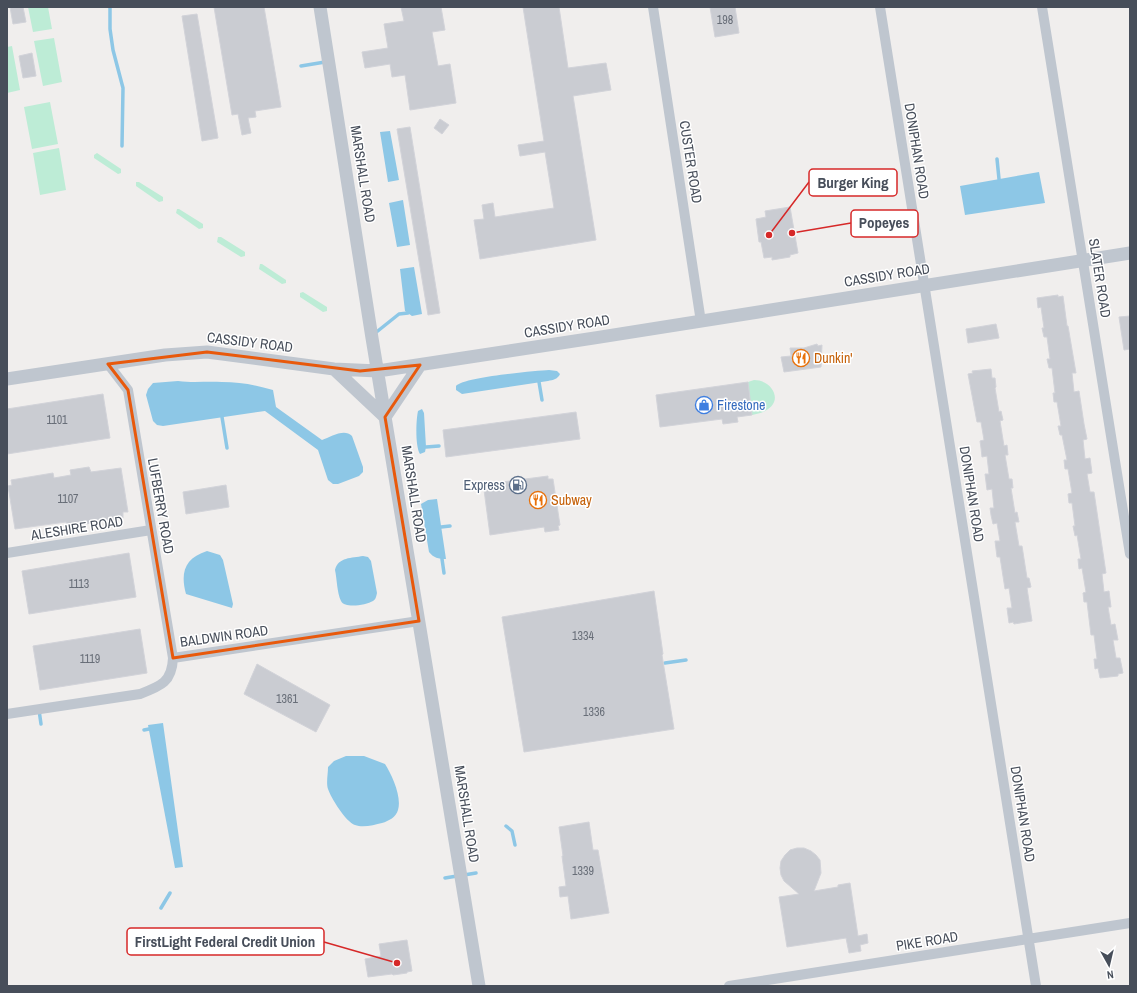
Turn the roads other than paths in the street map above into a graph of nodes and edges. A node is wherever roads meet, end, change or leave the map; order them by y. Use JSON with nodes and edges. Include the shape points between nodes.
{"nodes":[{"id":1,"x":320,"y":7,"type":"edge"},
{"id":2,"x":652,"y":7,"type":"edge"},
{"id":3,"x":880,"y":7,"type":"edge"},
{"id":4,"x":1042,"y":7,"type":"edge"},
{"id":5,"x":1130,"y":253,"type":"edge"},
{"id":6,"x":1083,"y":261,"type":"junction"},
{"id":7,"x":924,"y":285,"type":"junction"},
{"id":8,"x":702,"y":322,"type":"junction"},
{"id":9,"x":108,"y":364,"type":"junction"},
{"id":10,"x":420,"y":365,"type":"junction"},
{"id":11,"x":334,"y":369,"type":"junction"},
{"id":12,"x":378,"y":371,"type":"junction"},
{"id":13,"x":7,"y":379,"type":"edge"},
{"id":14,"x":385,"y":417,"type":"junction"},
{"id":15,"x":151,"y":530,"type":"junction"},
{"id":16,"x":7,"y":553,"type":"edge"},
{"id":17,"x":1130,"y":554,"type":"edge"},
{"id":18,"x":419,"y":621,"type":"junction"},
{"id":19,"x":173,"y":658,"type":"junction"},
{"id":20,"x":7,"y":714,"type":"edge"},
{"id":21,"x":1130,"y":923,"type":"edge"},
{"id":22,"x":1029,"y":940,"type":"junction"},
{"id":23,"x":478,"y":986,"type":"edge"},
{"id":24,"x":729,"y":986,"type":"edge"},
{"id":25,"x":1036,"y":986,"type":"edge"}],
"edges":[{"from":1,"to":12,"type":"street","name":"MARSHALL ROAD"},
{"from":2,"to":8,"type":"street","name":"CUSTER ROAD"},
{"from":3,"to":7,"type":"street","name":"DONIPHAN ROAD"},
{"from":4,"to":6,"type":"street","name":"SLATER ROAD"},
{"from":5,"to":6,"type":"street","name":"CASSIDY ROAD"},
{"from":6,"to":7,"type":"street","name":"CASSIDY ROAD"},
{"from":6,"to":17,"type":"street","name":"SLATER ROAD"},
{"from":7,"to":8,"type":"street","name":"CASSIDY ROAD"},
{"from":7,"to":22,"type":"street","name":"DONIPHAN ROAD"},
{"from":8,"to":10,"type":"street","name":"CASSIDY ROAD"},
{"from":9,"to":11,"type":"street","name":"CASSIDY ROAD","via":[[207,352]]},
{"from":9,"to":13,"type":"street","name":"CASSIDY ROAD"},
{"from":9,"to":15,"type":"street","name":"LUFBERRY ROAD","via":[[128,390]]},
{"from":10,"to":12,"type":"street","name":"CASSIDY ROAD"},
{"from":10,"to":14,"type":"street"},
{"from":11,"to":12,"type":"street","name":"CASSIDY ROAD"},
{"from":11,"to":14,"type":"street"},
{"from":12,"to":14,"type":"street","name":"MARSHALL ROAD"},
{"from":14,"to":18,"type":"street","name":"MARSHALL ROAD"},
{"from":15,"to":16,"type":"street","name":"ALESHIRE ROAD"},
{"from":15,"to":19,"type":"street","name":"LUFBERRY ROAD"},
{"from":18,"to":19,"type":"street","name":"BALDWIN ROAD"},
{"from":18,"to":23,"type":"street","name":"MARSHALL ROAD"},
{"from":19,"to":20,"type":"street","name":"BALDWIN ROAD","via":[[170,676],[163,684],[140,694]]},
{"from":21,"to":22,"type":"street","name":"PIKE ROAD"},
{"from":22,"to":24,"type":"street","name":"PIKE ROAD"},
{"from":22,"to":25,"type":"street","name":"DONIPHAN ROAD"}]}
